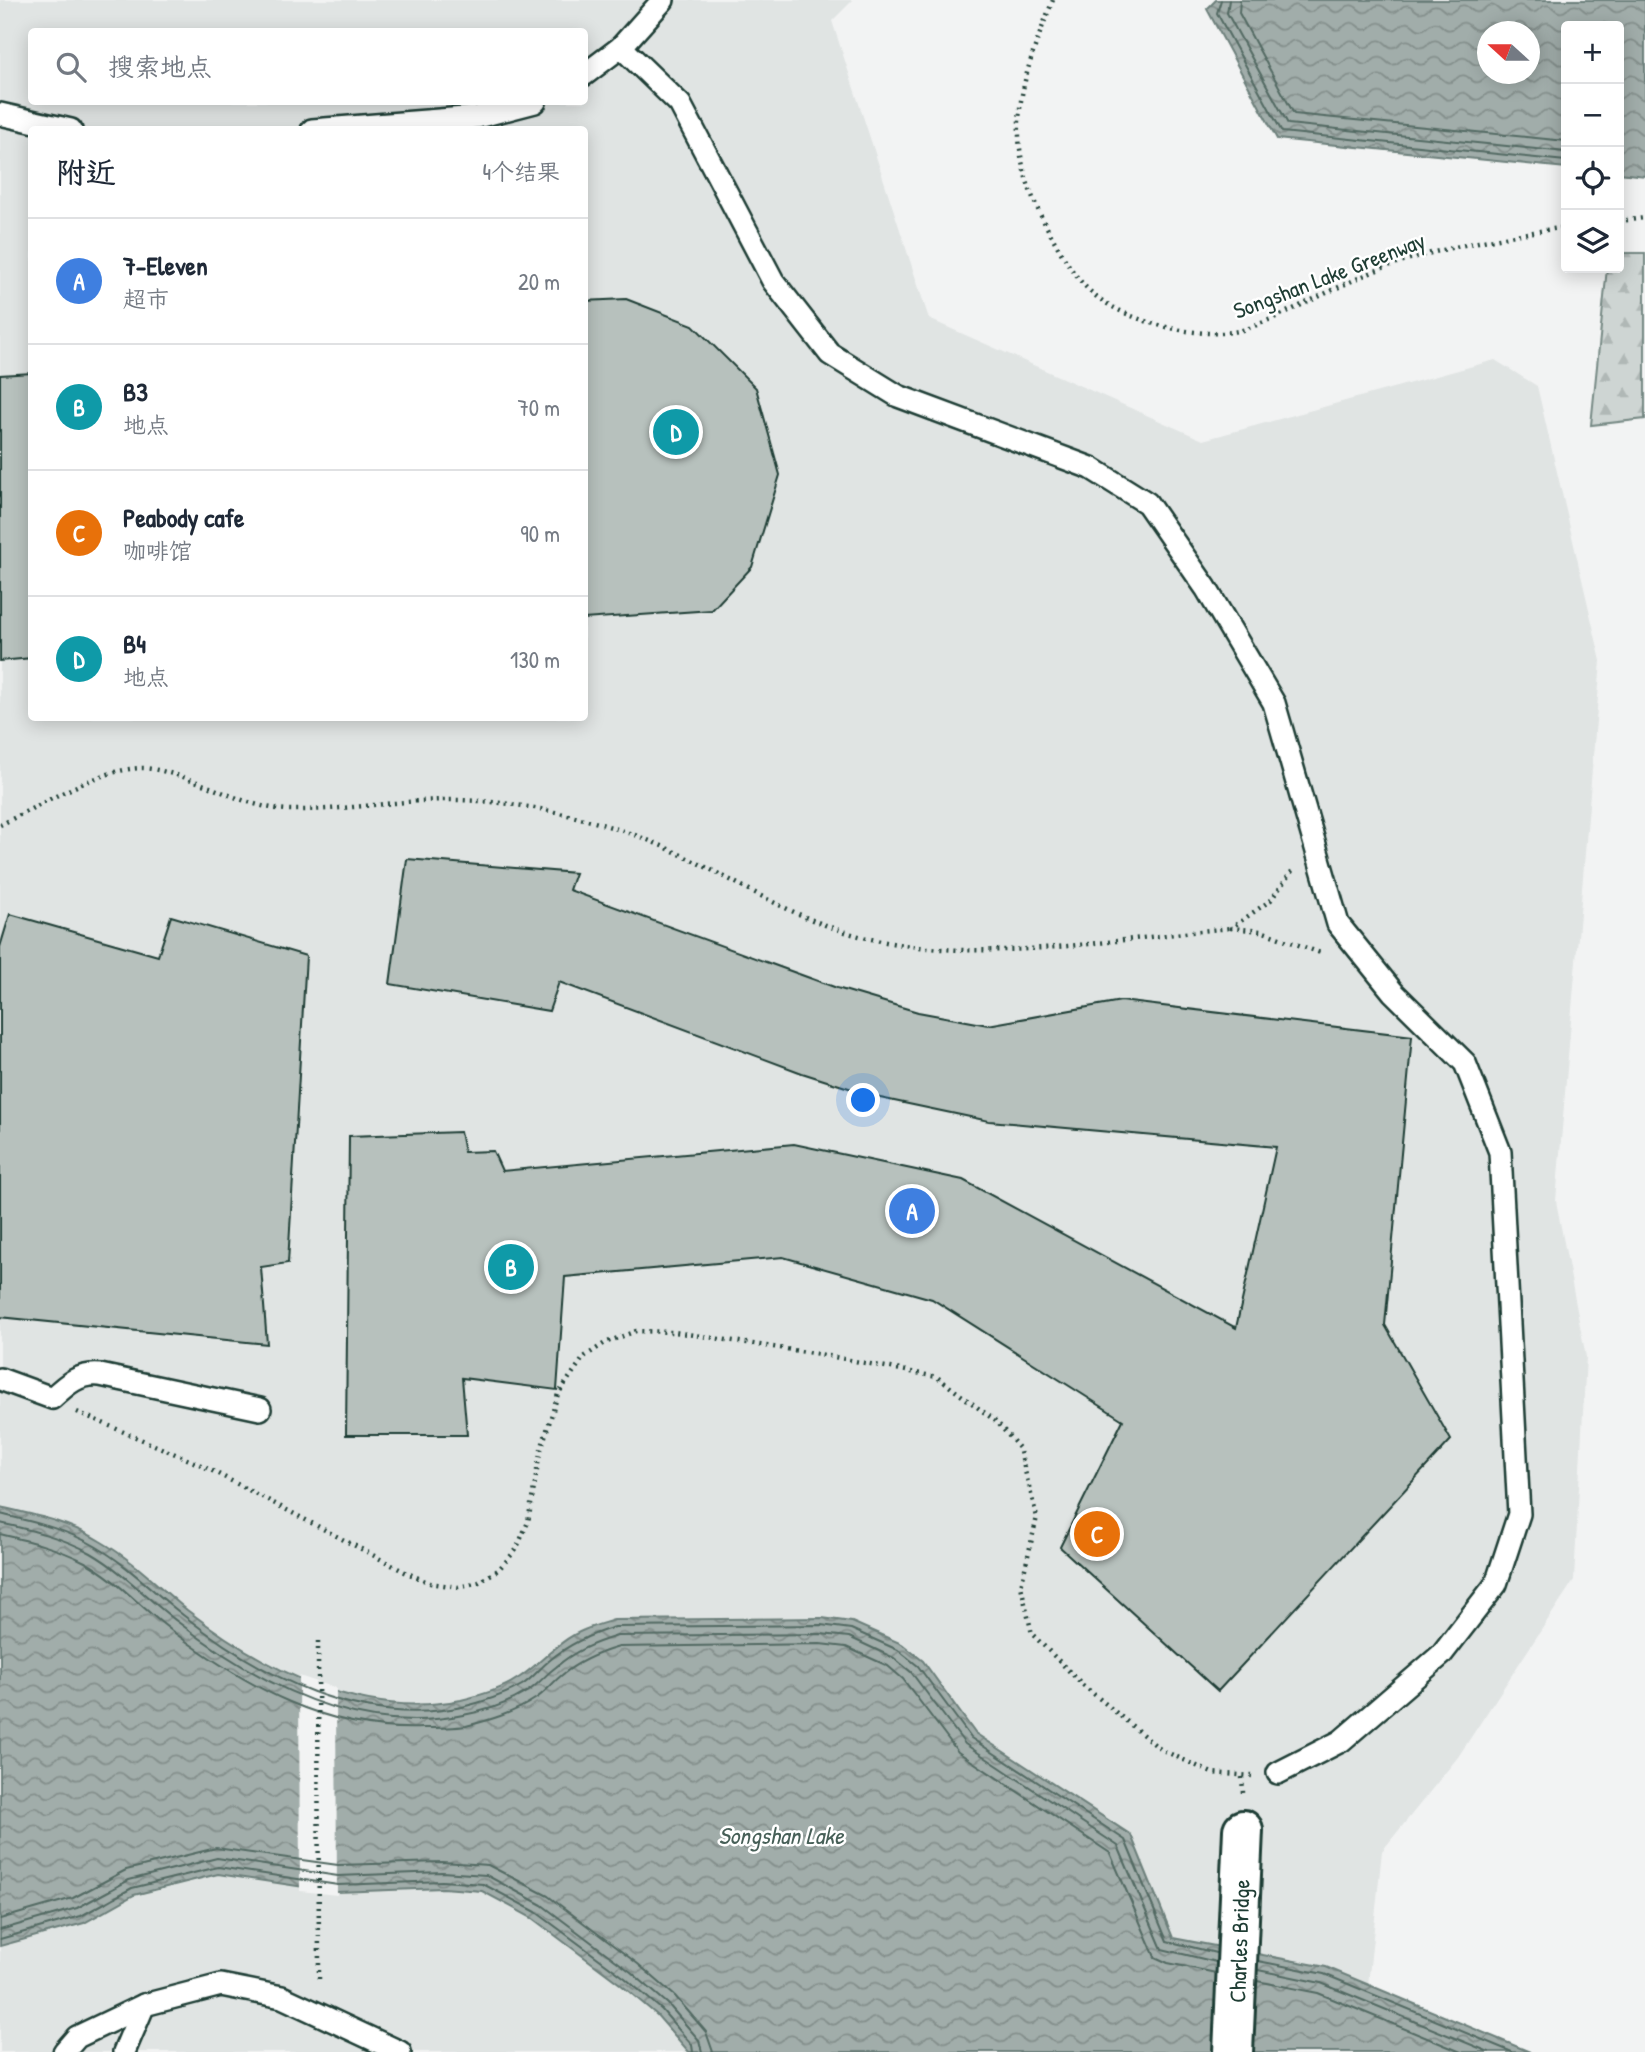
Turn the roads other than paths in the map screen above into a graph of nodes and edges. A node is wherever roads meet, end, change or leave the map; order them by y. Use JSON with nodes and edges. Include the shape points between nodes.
{"nodes":[{"id":1,"x":663,"y":0,"type":"edge"},
{"id":2,"x":621,"y":47,"type":"junction"},
{"id":3,"x":588,"y":72,"type":"edge"},
{"id":4,"x":523,"y":105,"type":"edge"},
{"id":5,"x":0,"y":114,"type":"edge"},
{"id":6,"x":53,"y":126,"type":"edge"},
{"id":7,"x":363,"y":126,"type":"edge"},
{"id":8,"x":0,"y":1379,"type":"edge"},
{"id":9,"x":260,"y":1409,"type":"dead end"},
{"id":10,"x":1278,"y":1773,"type":"road end"},
{"id":11,"x":1244,"y":1830,"type":"dead end"},
{"id":12,"x":144,"y":2005,"type":"junction"},
{"id":13,"x":64,"y":2052,"type":"edge"},
{"id":14,"x":124,"y":2052,"type":"edge"},
{"id":15,"x":400,"y":2052,"type":"edge"},
{"id":16,"x":1233,"y":2052,"type":"edge"}],
"edges":[{"from":1,"to":2,"type":"lane"},
{"from":2,"to":3,"type":"lane"},
{"from":2,"to":10,"type":"lane","via":[[680,104],[773,281],[830,354],[898,396],[1091,468],[1147,503],[1206,588],[1274,703],[1338,924],[1377,972],[1465,1063],[1500,1152],[1519,1514],[1496,1584],[1441,1655],[1341,1741]]},
{"from":4,"to":7,"type":"lane","via":[[477,117]]},
{"from":5,"to":6,"type":"lane"},
{"from":8,"to":9,"type":"lane","via":[[52,1398],[88,1374]]},
{"from":11,"to":16,"type":"street","name":"Charles Bridge"},
{"from":12,"to":13,"type":"lane","via":[[77,2037]]},
{"from":12,"to":14,"type":"lane"},
{"from":12,"to":15,"type":"lane","via":[[221,1985],[282,1997]]}]}
